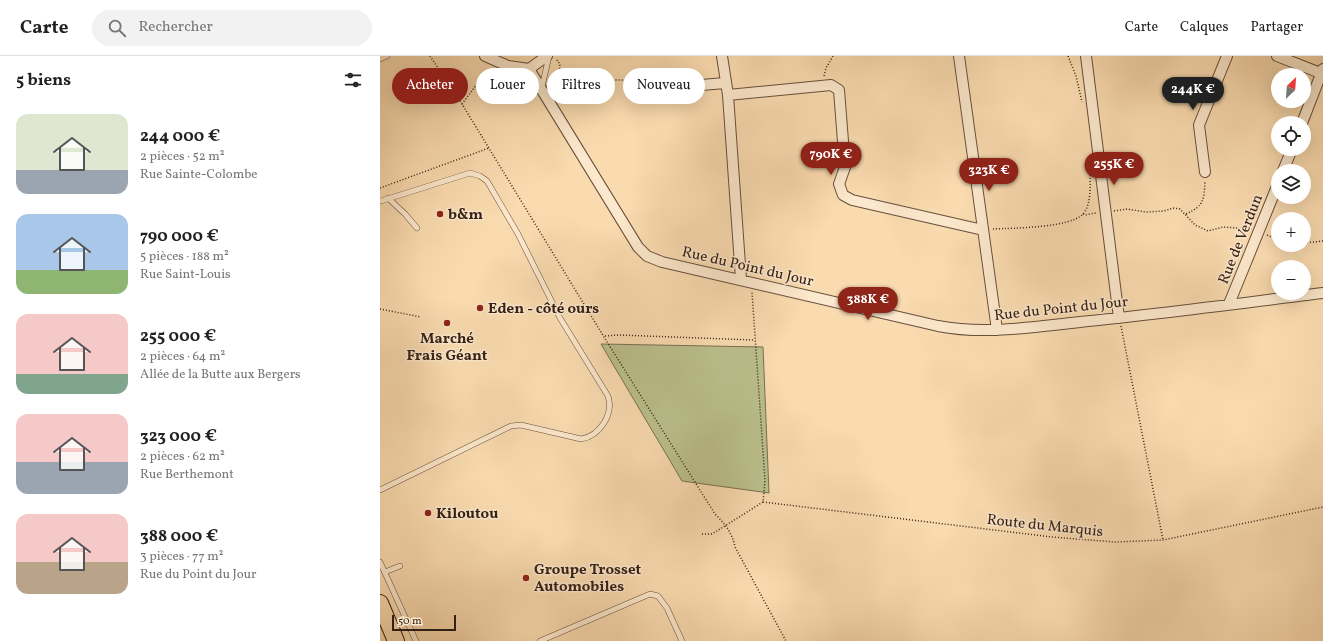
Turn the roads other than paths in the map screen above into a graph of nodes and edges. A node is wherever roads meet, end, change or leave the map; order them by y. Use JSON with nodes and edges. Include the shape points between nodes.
{"nodes":[{"id":1,"x":387,"y":56,"type":"edge"},
{"id":2,"x":548,"y":56,"type":"edge"},
{"id":3,"x":722,"y":56,"type":"edge"},
{"id":4,"x":959,"y":56,"type":"edge"},
{"id":5,"x":1086,"y":56,"type":"edge"},
{"id":6,"x":1227,"y":56,"type":"edge"},
{"id":7,"x":1277,"y":56,"type":"edge"},
{"id":8,"x":490,"y":58,"type":"edge"},
{"id":9,"x":380,"y":59,"type":"edge"},
{"id":10,"x":522,"y":68,"type":"edge"},
{"id":11,"x":530,"y":68,"type":"edge"},
{"id":12,"x":1323,"y":72,"type":"edge"},
{"id":13,"x":725,"y":83,"type":"junction"},
{"id":14,"x":705,"y":85,"type":"edge"},
{"id":15,"x":539,"y":87,"type":"edge"},
{"id":16,"x":542,"y":92,"type":"junction"},
{"id":17,"x":728,"y":95,"type":"junction"},
{"id":18,"x":1305,"y":116,"type":"edge"},
{"id":19,"x":1205,"y":172,"type":"road end"},
{"id":20,"x":388,"y":198,"type":"junction"},
{"id":21,"x":381,"y":201,"type":"edge"},
{"id":22,"x":1271,"y":201,"type":"edge"},
{"id":23,"x":417,"y":228,"type":"dead end"},
{"id":24,"x":983,"y":230,"type":"junction"},
{"id":25,"x":741,"y":279,"type":"junction"},
{"id":26,"x":1323,"y":293,"type":"edge"},
{"id":27,"x":1229,"y":304,"type":"junction"},
{"id":28,"x":1119,"y":318,"type":"junction"},
{"id":29,"x":997,"y":330,"type":"junction"},
{"id":30,"x":380,"y":490,"type":"edge"},
{"id":31,"x":380,"y":562,"type":"edge"},
{"id":32,"x":400,"y":566,"type":"dead end"},
{"id":33,"x":385,"y":572,"type":"junction"},
{"id":34,"x":380,"y":603,"type":"edge"},
{"id":35,"x":380,"y":626,"type":"edge"},
{"id":36,"x":387,"y":641,"type":"edge"},
{"id":37,"x":396,"y":641,"type":"edge"},
{"id":38,"x":416,"y":641,"type":"edge"},
{"id":39,"x":541,"y":641,"type":"edge"},
{"id":40,"x":682,"y":641,"type":"edge"}],
"edges":[{"from":1,"to":9,"type":"lane"},
{"from":2,"to":11,"type":"street"},
{"from":2,"to":16,"type":"lane"},
{"from":3,"to":13,"type":"street"},
{"from":4,"to":24,"type":"street"},
{"from":5,"to":28,"type":"street"},
{"from":6,"to":19,"type":"street","via":[[1199,125]]},
{"from":7,"to":12,"type":"street"},
{"from":8,"to":10,"type":"street","via":[[508,66]]},
{"from":12,"to":18,"type":"street"},
{"from":13,"to":14,"type":"street"},
{"from":13,"to":17,"type":"street"},
{"from":15,"to":16,"type":"street","name":"Rue du Point du Jour"},
{"from":16,"to":25,"type":"street","name":"Rue du Point du Jour","via":[[646,256],[662,262]]},
{"from":17,"to":24,"type":"street","via":[[831,85],[839,90],[845,167],[839,184],[843,195],[852,200]]},
{"from":17,"to":25,"type":"street"},
{"from":20,"to":21,"type":"lane"},
{"from":20,"to":23,"type":"lane"},
{"from":20,"to":30,"type":"lane","via":[[470,173],[487,181],[518,234],[560,318],[610,403],[606,420],[593,435],[581,439],[520,425],[511,426]]},
{"from":22,"to":27,"type":"street","name":"Rue de Verdun"},
{"from":24,"to":29,"type":"street"},
{"from":25,"to":29,"type":"street","name":"Rue du Point du Jour","via":[[938,326]]},
{"from":26,"to":27,"type":"street","name":"Rue du Point du Jour"},
{"from":27,"to":28,"type":"street","name":"Rue du Point du Jour"},
{"from":28,"to":29,"type":"street","name":"Rue du Point du Jour"},
{"from":31,"to":33,"type":"lane"},
{"from":32,"to":33,"type":"lane"},
{"from":33,"to":38,"type":"lane"},
{"from":34,"to":37,"type":"main road"},
{"from":35,"to":36,"type":"main road"},
{"from":39,"to":40,"type":"lane","via":[[650,594],[658,596],[667,608]]}]}
